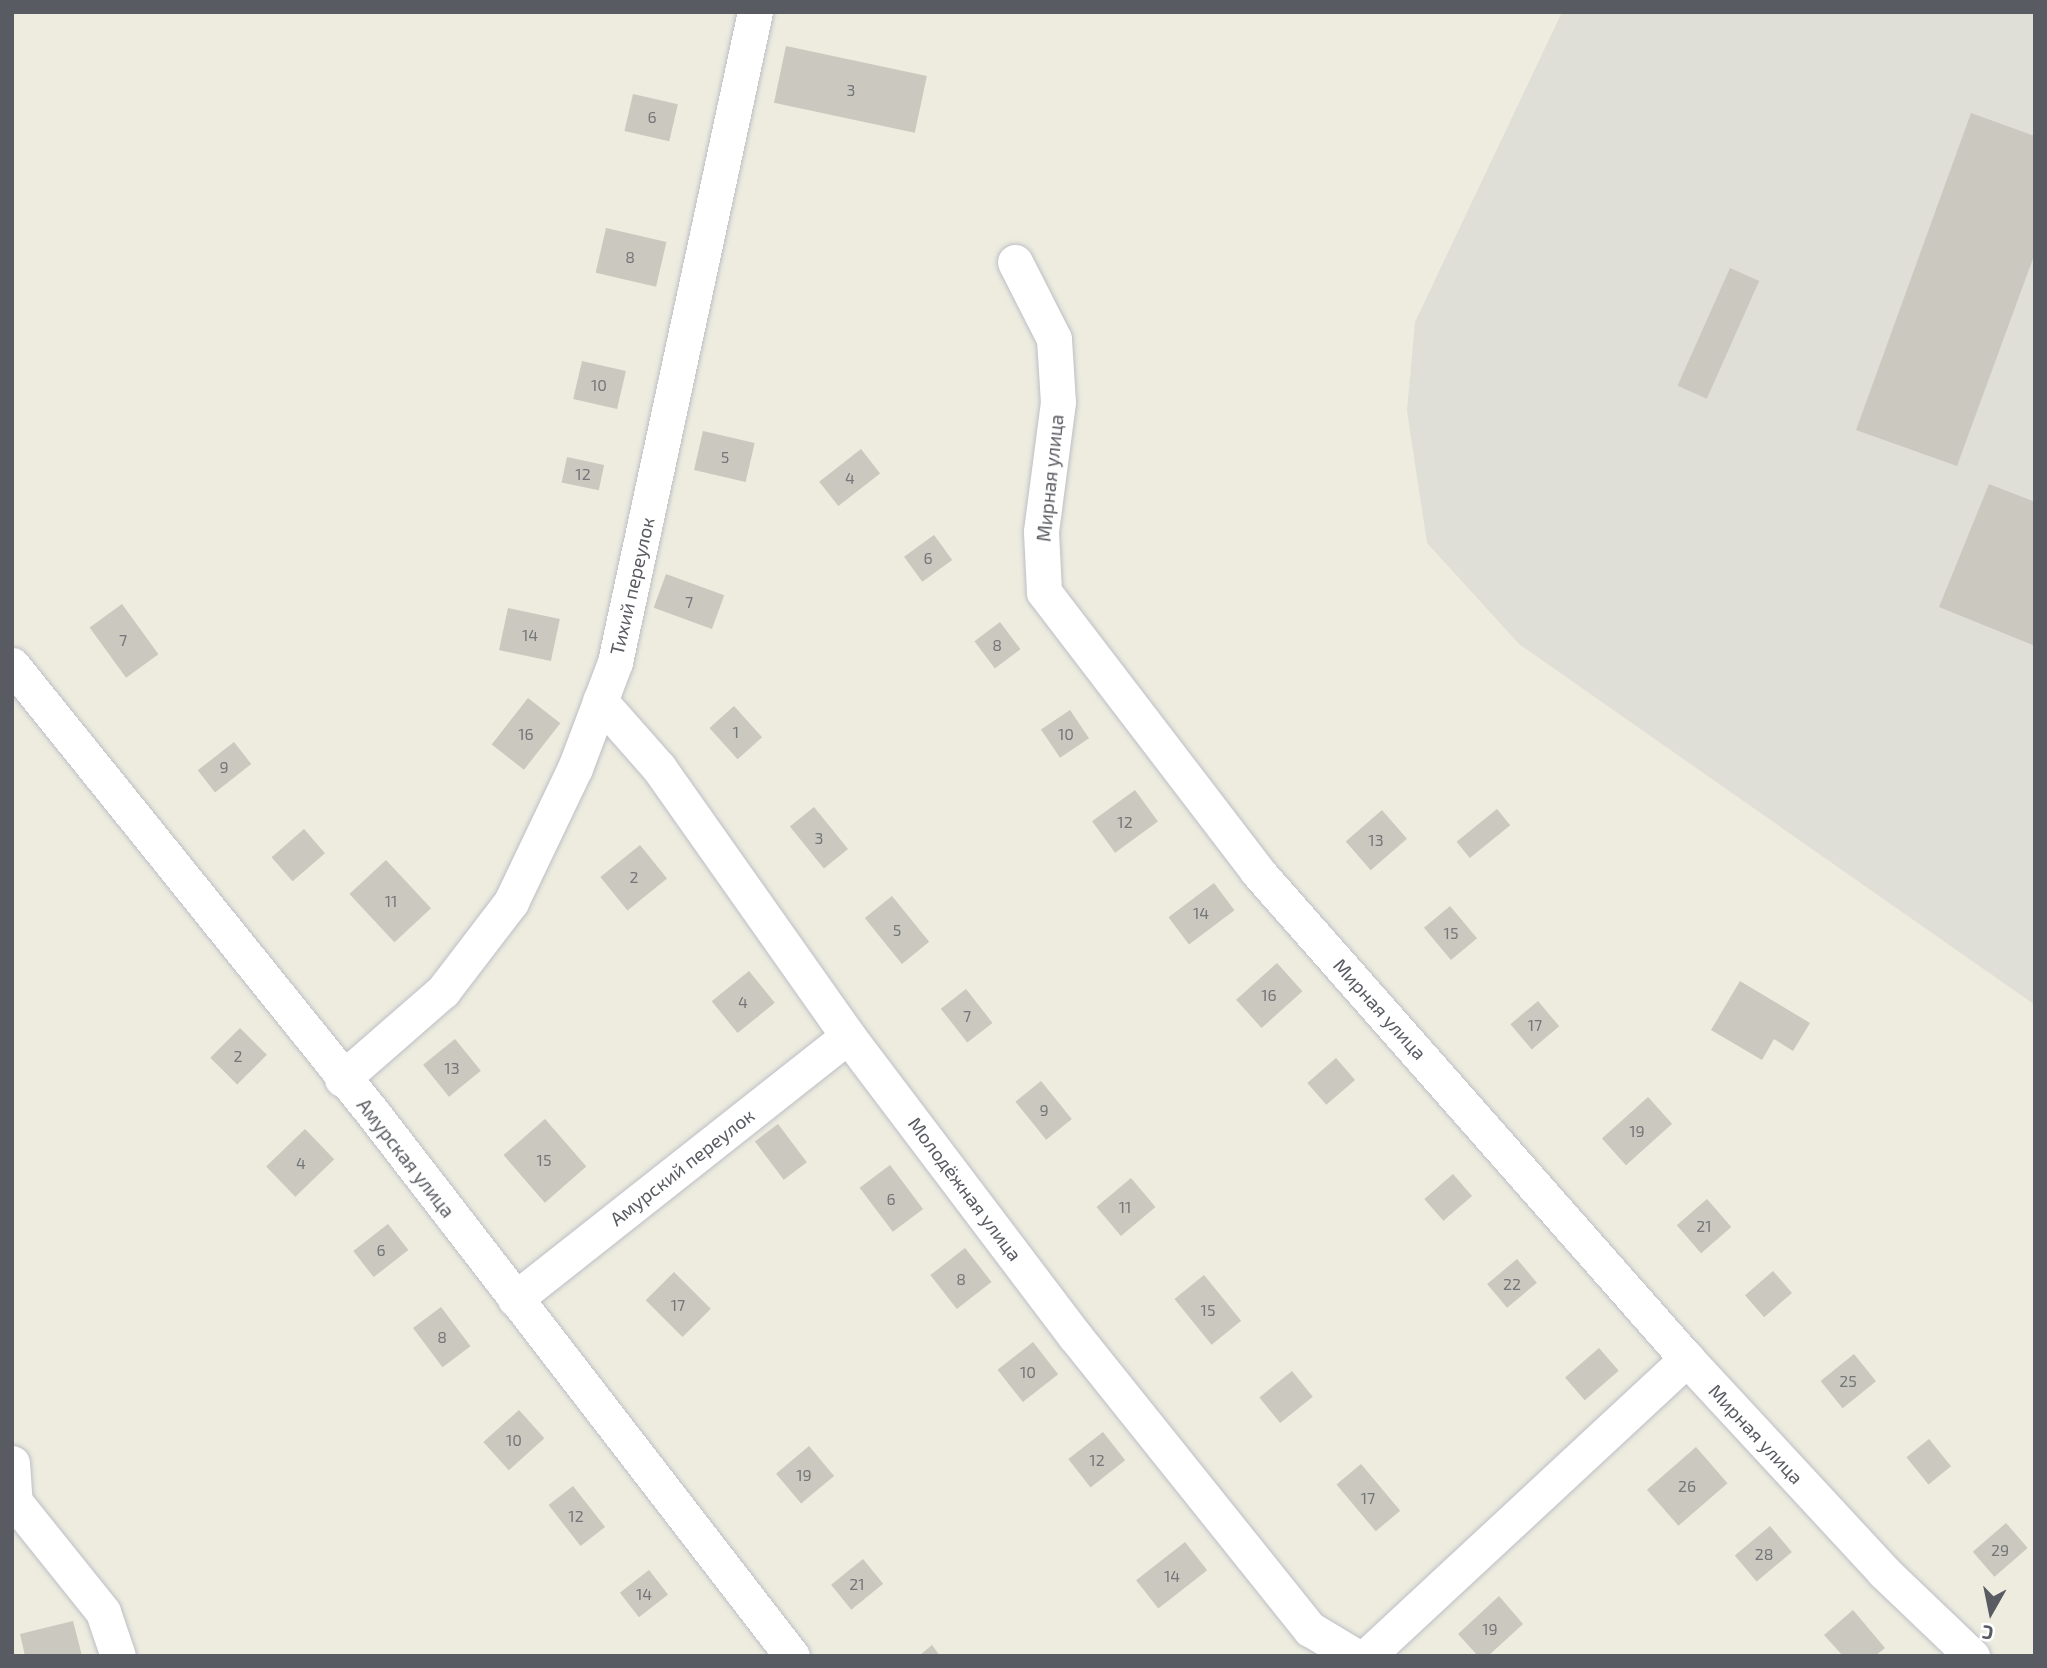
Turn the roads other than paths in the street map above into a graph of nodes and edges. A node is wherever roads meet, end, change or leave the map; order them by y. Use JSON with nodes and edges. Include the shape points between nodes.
{"nodes":[{"id":1,"x":755,"y":12,"type":"edge"},
{"id":2,"x":1015,"y":262,"type":"dead end"},
{"id":3,"x":12,"y":665,"type":"edge"},
{"id":4,"x":600,"y":701,"type":"junction"},
{"id":5,"x":848,"y":1036,"type":"junction"},
{"id":6,"x":342,"y":1079,"type":"junction"},
{"id":7,"x":515,"y":1299,"type":"junction"},
{"id":8,"x":1687,"y":1359,"type":"junction"},
{"id":9,"x":12,"y":1463,"type":"edge"},
{"id":10,"x":14,"y":1503,"type":"edge"},
{"id":11,"x":118,"y":1656,"type":"edge"},
{"id":12,"x":792,"y":1656,"type":"edge"},
{"id":13,"x":1355,"y":1656,"type":"edge"},
{"id":14,"x":1367,"y":1656,"type":"edge"},
{"id":15,"x":1972,"y":1656,"type":"edge"}],
"edges":[{"from":1,"to":4,"type":"street","name":"Тихий переулок","via":[[615,662]]},
{"from":2,"to":8,"type":"street","name":"Мирная улица","via":[[1054,339],[1058,402],[1041,532],[1044,592],[1257,871]]},
{"from":3,"to":6,"type":"street","name":"Амурская улица"},
{"from":4,"to":5,"type":"street","name":"Молодёжная улица","via":[[659,768]]},
{"from":4,"to":6,"type":"street","name":"Тихий переулок","via":[[511,902],[443,991]]},
{"from":5,"to":7,"type":"street","name":"Амурский переулок"},
{"from":5,"to":13,"type":"street","name":"Молодёжная улица","via":[[1075,1336],[1310,1629]]},
{"from":6,"to":7,"type":"street","name":"Амурская улица"},
{"from":7,"to":12,"type":"street","name":"Амурская улица"},
{"from":8,"to":14,"type":"street"},
{"from":8,"to":15,"type":"street","name":"Мирная улица","via":[[1884,1572]]},
{"from":9,"to":10,"type":"street"},
{"from":10,"to":11,"type":"street","via":[[103,1612]]}]}
